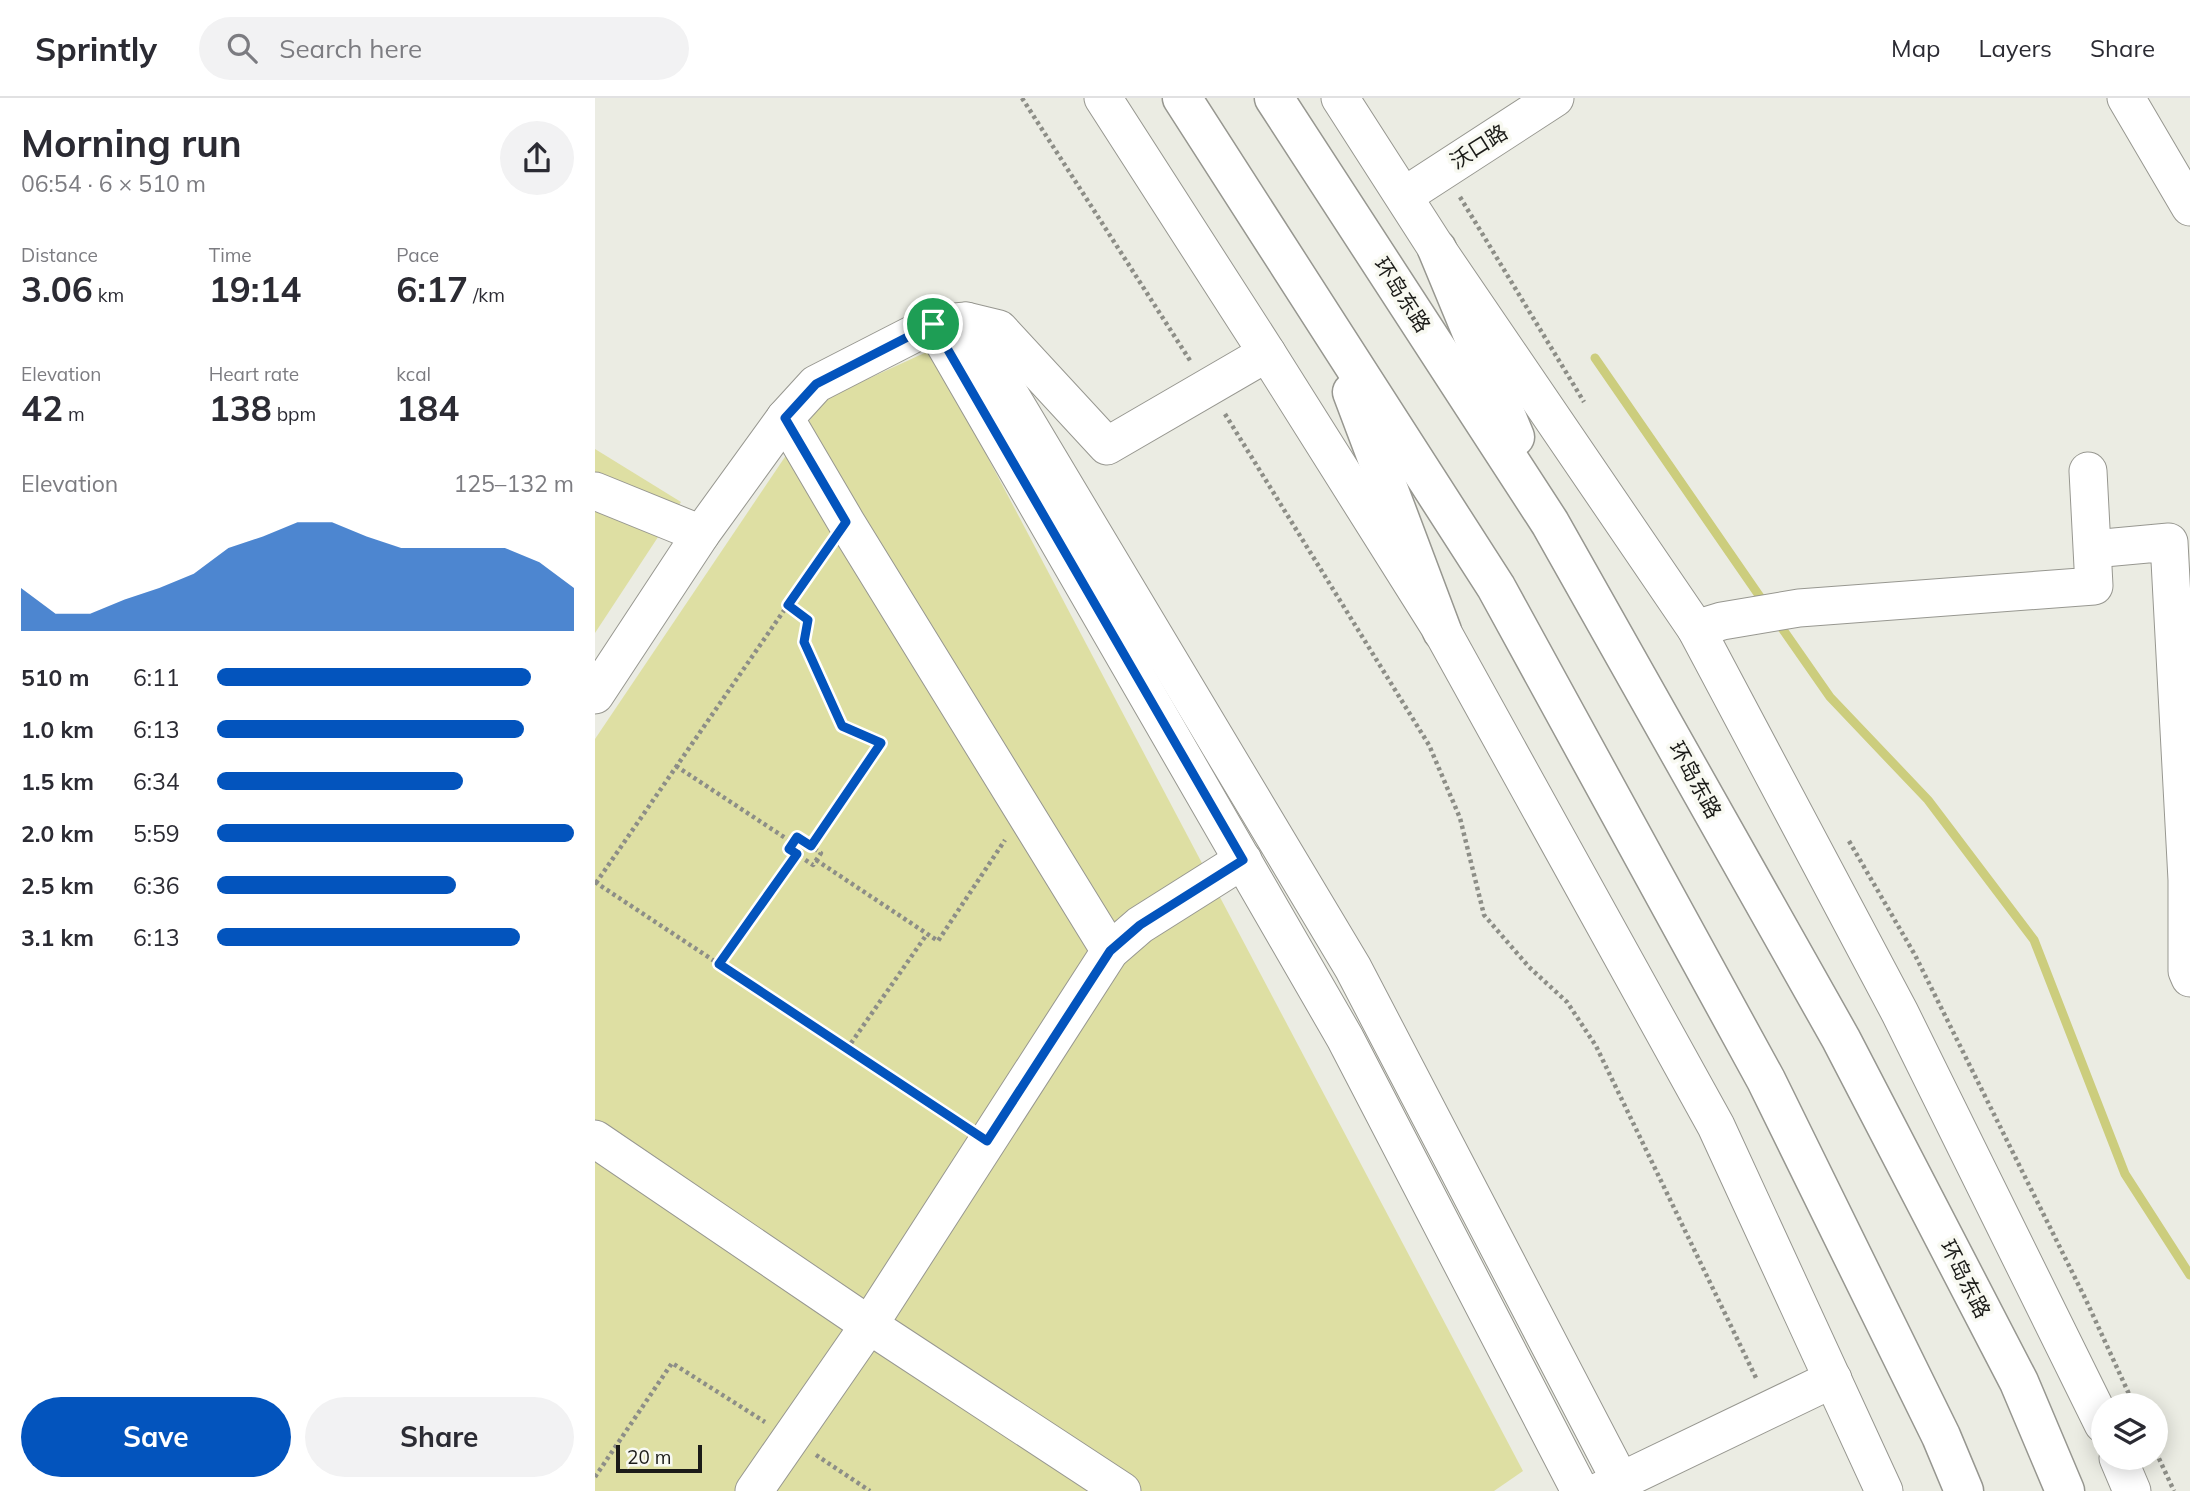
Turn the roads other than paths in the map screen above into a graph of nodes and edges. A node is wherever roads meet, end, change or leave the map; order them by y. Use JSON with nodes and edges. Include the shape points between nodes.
{"nodes":[{"id":1,"x":1103,"y":98,"type":"edge"},
{"id":2,"x":1182,"y":98,"type":"edge"},
{"id":3,"x":1274,"y":98,"type":"edge"},
{"id":4,"x":1340,"y":98,"type":"edge"},
{"id":5,"x":1555,"y":98,"type":"edge"},
{"id":6,"x":2126,"y":98,"type":"edge"},
{"id":7,"x":1404,"y":196,"type":"junction"},
{"id":8,"x":2190,"y":207,"type":"edge"},
{"id":9,"x":1437,"y":249,"type":"junction"},
{"id":10,"x":1323,"y":318,"type":"junction"},
{"id":11,"x":949,"y":323,"type":"junction"},
{"id":12,"x":1267,"y":353,"type":"junction"},
{"id":13,"x":785,"y":418,"type":"junction"},
{"id":14,"x":2088,"y":471,"type":"dead end"},
{"id":15,"x":595,"y":491,"type":"edge"},
{"id":16,"x":1551,"y":523,"type":"junction"},
{"id":17,"x":701,"y":534,"type":"junction"},
{"id":18,"x":2092,"y":549,"type":"junction"},
{"id":19,"x":1696,"y":629,"type":"junction"},
{"id":20,"x":1442,"y":631,"type":"junction"},
{"id":21,"x":595,"y":695,"type":"edge"},
{"id":22,"x":1243,"y":860,"type":"junction"},
{"id":23,"x":1110,"y":951,"type":"junction"},
{"id":24,"x":2190,"y":978,"type":"edge"},
{"id":25,"x":595,"y":1139,"type":"edge"},
{"id":26,"x":869,"y":1325,"type":"junction"},
{"id":27,"x":1833,"y":1379,"type":"junction"},
{"id":28,"x":2091,"y":1400,"type":"edge"},
{"id":29,"x":2123,"y":1470,"type":"edge"},
{"id":30,"x":1611,"y":1487,"type":"edge"},
{"id":31,"x":754,"y":1491,"type":"edge"},
{"id":32,"x":1122,"y":1491,"type":"edge"},
{"id":33,"x":1580,"y":1491,"type":"edge"},
{"id":34,"x":1884,"y":1491,"type":"edge"},
{"id":35,"x":1964,"y":1491,"type":"edge"},
{"id":36,"x":2065,"y":1491,"type":"edge"},
{"id":37,"x":2132,"y":1491,"type":"edge"}],
"edges":[{"from":1,"to":12,"type":"street"},
{"from":2,"to":10,"type":"main road"},
{"from":3,"to":16,"type":"main road","name":"环岛东路"},
{"from":4,"to":7,"type":"street"},
{"from":5,"to":7,"type":"street","name":"沃口路"},
{"from":6,"to":8,"type":"street"},
{"from":7,"to":9,"type":"street"},
{"from":9,"to":16,"type":"main road"},
{"from":9,"to":19,"type":"street"},
{"from":10,"to":20,"type":"main road"},
{"from":10,"to":35,"type":"main road","via":[[1496,587],[1760,1068]]},
{"from":11,"to":12,"type":"street","via":[[999,329],[1107,446]]},
{"from":11,"to":13,"type":"street","via":[[816,384]]},
{"from":11,"to":22,"type":"street"},
{"from":11,"to":30,"type":"street","via":[[1353,968]]},
{"from":12,"to":20,"type":"street"},
{"from":13,"to":17,"type":"street"},
{"from":13,"to":23,"type":"street"},
{"from":14,"to":18,"type":"street"},
{"from":15,"to":17,"type":"street"},
{"from":16,"to":36,"type":"main road","name":"环岛东路","via":[[1841,1039],[2019,1382]]},
{"from":17,"to":21,"type":"street"},
{"from":18,"to":19,"type":"street","via":[[2094,586],[1799,608]]},
{"from":18,"to":24,"type":"street","via":[[2169,542]]},
{"from":19,"to":28,"type":"street","via":[[1900,1013]]},
{"from":20,"to":27,"type":"street","via":[[1716,1126]]},
{"from":22,"to":23,"type":"street","via":[[1140,925]]},
{"from":22,"to":33,"type":"street","via":[[1345,1038]]},
{"from":23,"to":26,"type":"street"},
{"from":25,"to":26,"type":"street"},
{"from":26,"to":31,"type":"street"},
{"from":26,"to":32,"type":"street"},
{"from":27,"to":30,"type":"street"},
{"from":27,"to":34,"type":"street"},
{"from":29,"to":37,"type":"street"}]}
